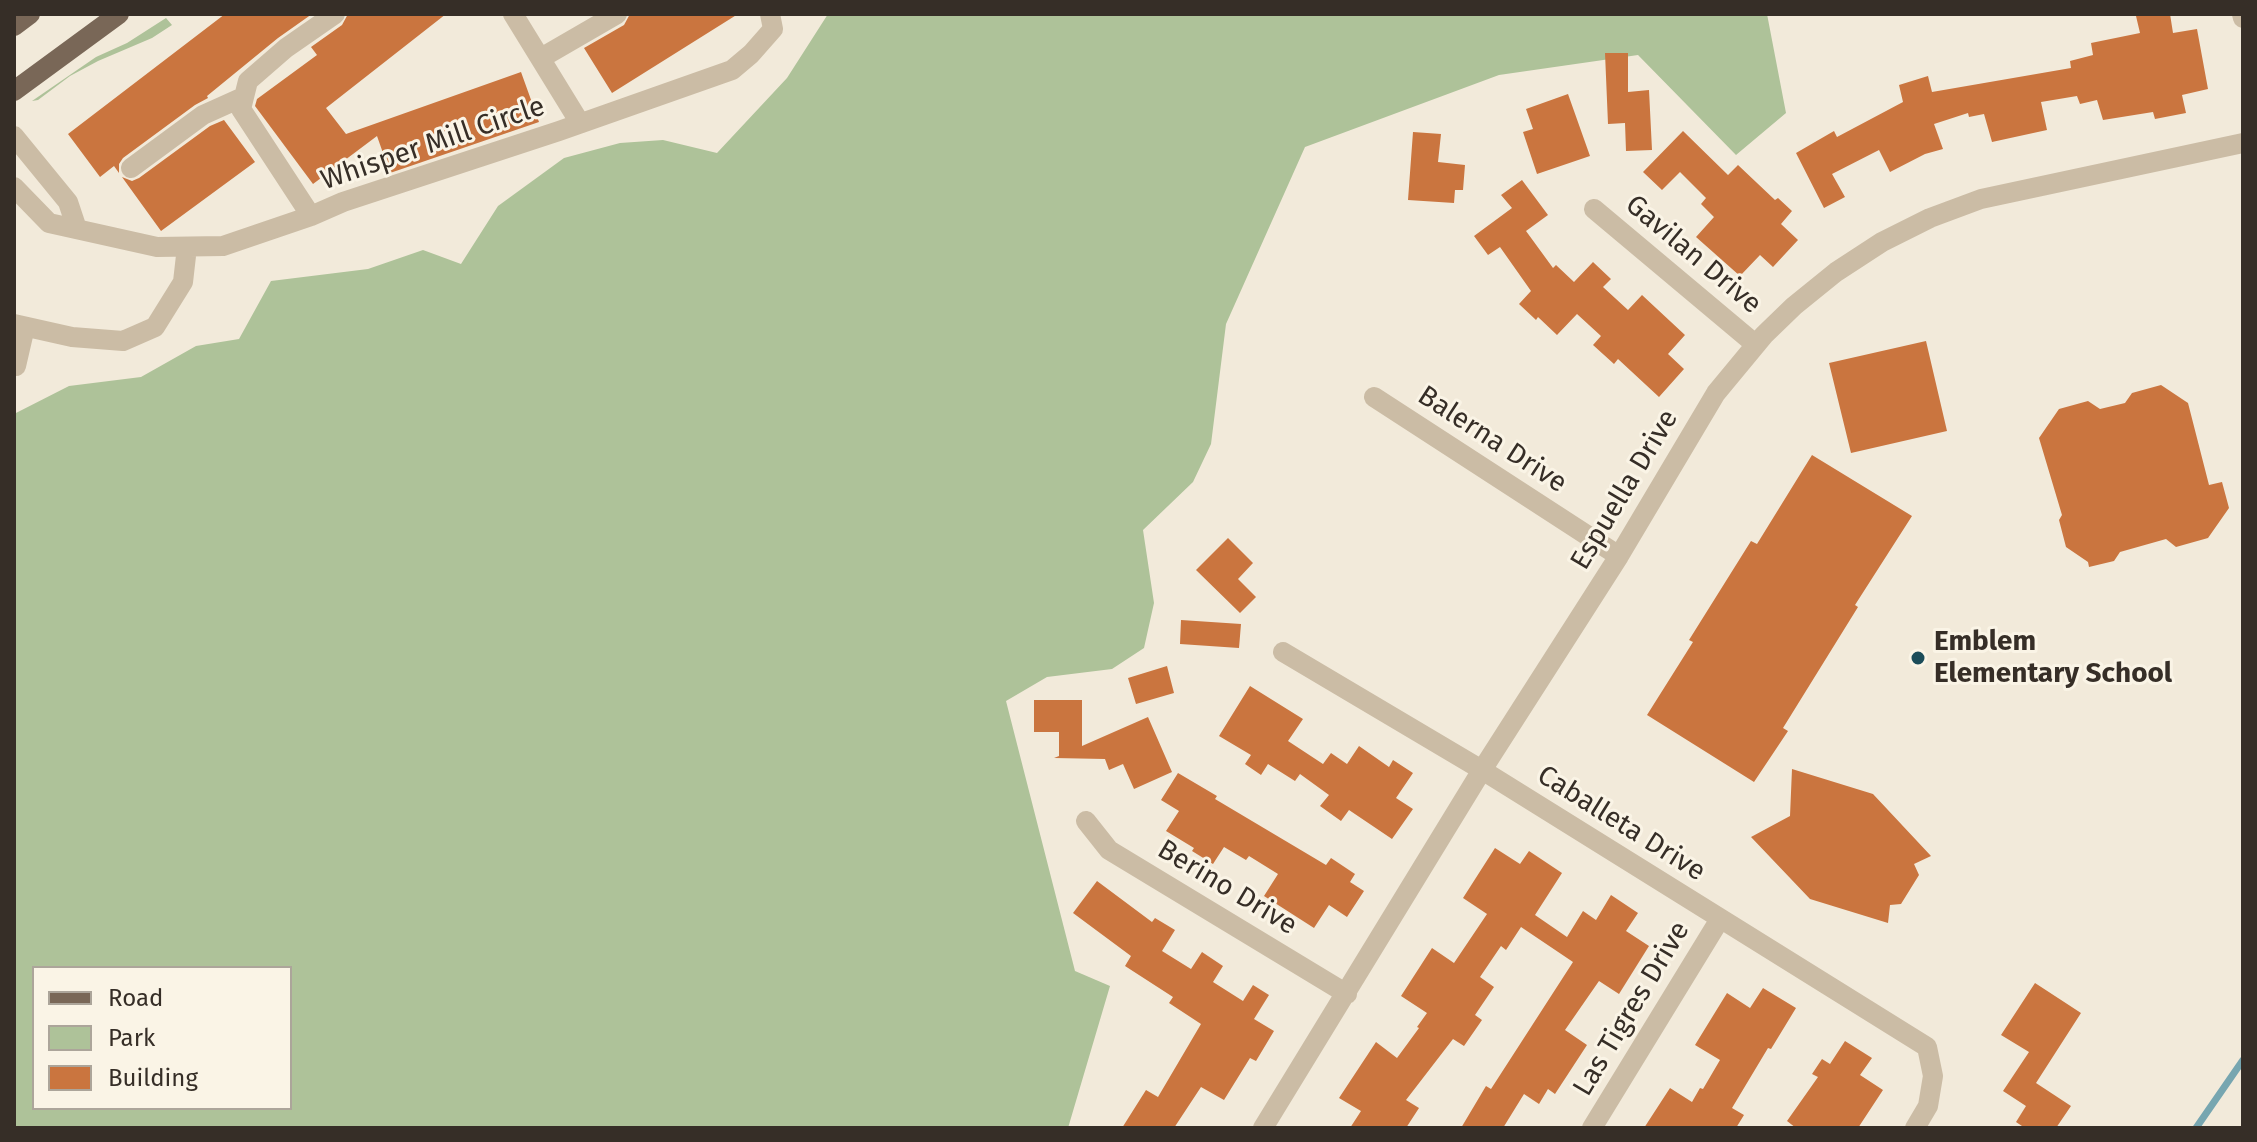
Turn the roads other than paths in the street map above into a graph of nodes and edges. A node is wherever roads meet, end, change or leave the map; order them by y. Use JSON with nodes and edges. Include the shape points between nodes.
{"nodes":[{"id":1,"x":30,"y":14,"type":"edge"},
{"id":2,"x":119,"y":14,"type":"edge"},
{"id":3,"x":335,"y":14,"type":"edge"},
{"id":4,"x":513,"y":14,"type":"edge"},
{"id":5,"x":617,"y":14,"type":"edge"},
{"id":6,"x":770,"y":14,"type":"edge"},
{"id":7,"x":14,"y":26,"type":"edge"},
{"id":8,"x":541,"y":58,"type":"junction"},
{"id":9,"x":14,"y":91,"type":"edge"},
{"id":10,"x":243,"y":97,"type":"junction"},
{"id":11,"x":580,"y":123,"type":"junction"},
{"id":12,"x":14,"y":136,"type":"edge"},
{"id":13,"x":2243,"y":143,"type":"edge"},
{"id":14,"x":131,"y":168,"type":"dead end"},
{"id":15,"x":14,"y":187,"type":"edge"},
{"id":16,"x":1594,"y":209,"type":"dead end"},
{"id":17,"x":311,"y":216,"type":"junction"},
{"id":18,"x":77,"y":229,"type":"junction"},
{"id":19,"x":187,"y":247,"type":"junction"},
{"id":20,"x":20,"y":325,"type":"edge"},
{"id":21,"x":1755,"y":344,"type":"junction"},
{"id":22,"x":16,"y":366,"type":"dead end"},
{"id":23,"x":1374,"y":397,"type":"dead end"},
{"id":24,"x":1619,"y":556,"type":"junction"},
{"id":25,"x":1283,"y":652,"type":"dead end"},
{"id":26,"x":1482,"y":770,"type":"junction"},
{"id":27,"x":1086,"y":821,"type":"dead end"},
{"id":28,"x":1720,"y":919,"type":"junction"},
{"id":29,"x":1347,"y":994,"type":"junction"},
{"id":30,"x":1263,"y":1128,"type":"edge"},
{"id":31,"x":1592,"y":1128,"type":"edge"},
{"id":32,"x":1915,"y":1128,"type":"edge"}],
"edges":[{"from":1,"to":7,"type":"main road"},
{"from":2,"to":9,"type":"main road"},
{"from":3,"to":10,"type":"street","via":[[248,81]]},
{"from":4,"to":8,"type":"street"},
{"from":5,"to":8,"type":"street"},
{"from":6,"to":11,"type":"street","name":"Whisper Mill Circle","via":[[773,29],[732,70]]},
{"from":8,"to":11,"type":"street"},
{"from":10,"to":14,"type":"street","via":[[203,115]]},
{"from":10,"to":17,"type":"street","via":[[241,109]]},
{"from":11,"to":17,"type":"street","name":"Whisper Mill Circle"},
{"from":12,"to":18,"type":"street","via":[[68,202]]},
{"from":13,"to":21,"type":"street","name":"Espuella Drive","via":[[1981,199],[1930,218],[1836,272]]},
{"from":15,"to":18,"type":"street","name":"Whisper Mill Circle","via":[[49,223]]},
{"from":16,"to":21,"type":"street","name":"Gavilan Drive"},
{"from":17,"to":19,"type":"street","name":"Whisper Mill Circle","via":[[223,246]]},
{"from":18,"to":19,"type":"street","name":"Whisper Mill Circle","via":[[157,247]]},
{"from":19,"to":20,"type":"street","via":[[183,282],[155,327],[123,341]]},
{"from":20,"to":22,"type":"street"},
{"from":21,"to":24,"type":"street","name":"Espuella Drive","via":[[1716,393]]},
{"from":23,"to":24,"type":"street","name":"Balerna Drive"},
{"from":24,"to":26,"type":"street","name":"Espuella Drive"},
{"from":25,"to":26,"type":"street","name":"Caballeta Drive"},
{"from":26,"to":28,"type":"street","name":"Caballeta Drive"},
{"from":26,"to":29,"type":"street","name":"Espuella Drive"},
{"from":27,"to":29,"type":"street","name":"Berino Drive","via":[[1109,850]]},
{"from":28,"to":31,"type":"street","name":"Las Tigres Drive"},
{"from":28,"to":32,"type":"street","name":"Caballeta Drive","via":[[1927,1047],[1933,1076],[1928,1106]]},
{"from":29,"to":30,"type":"street","name":"Espuella Drive"}]}
